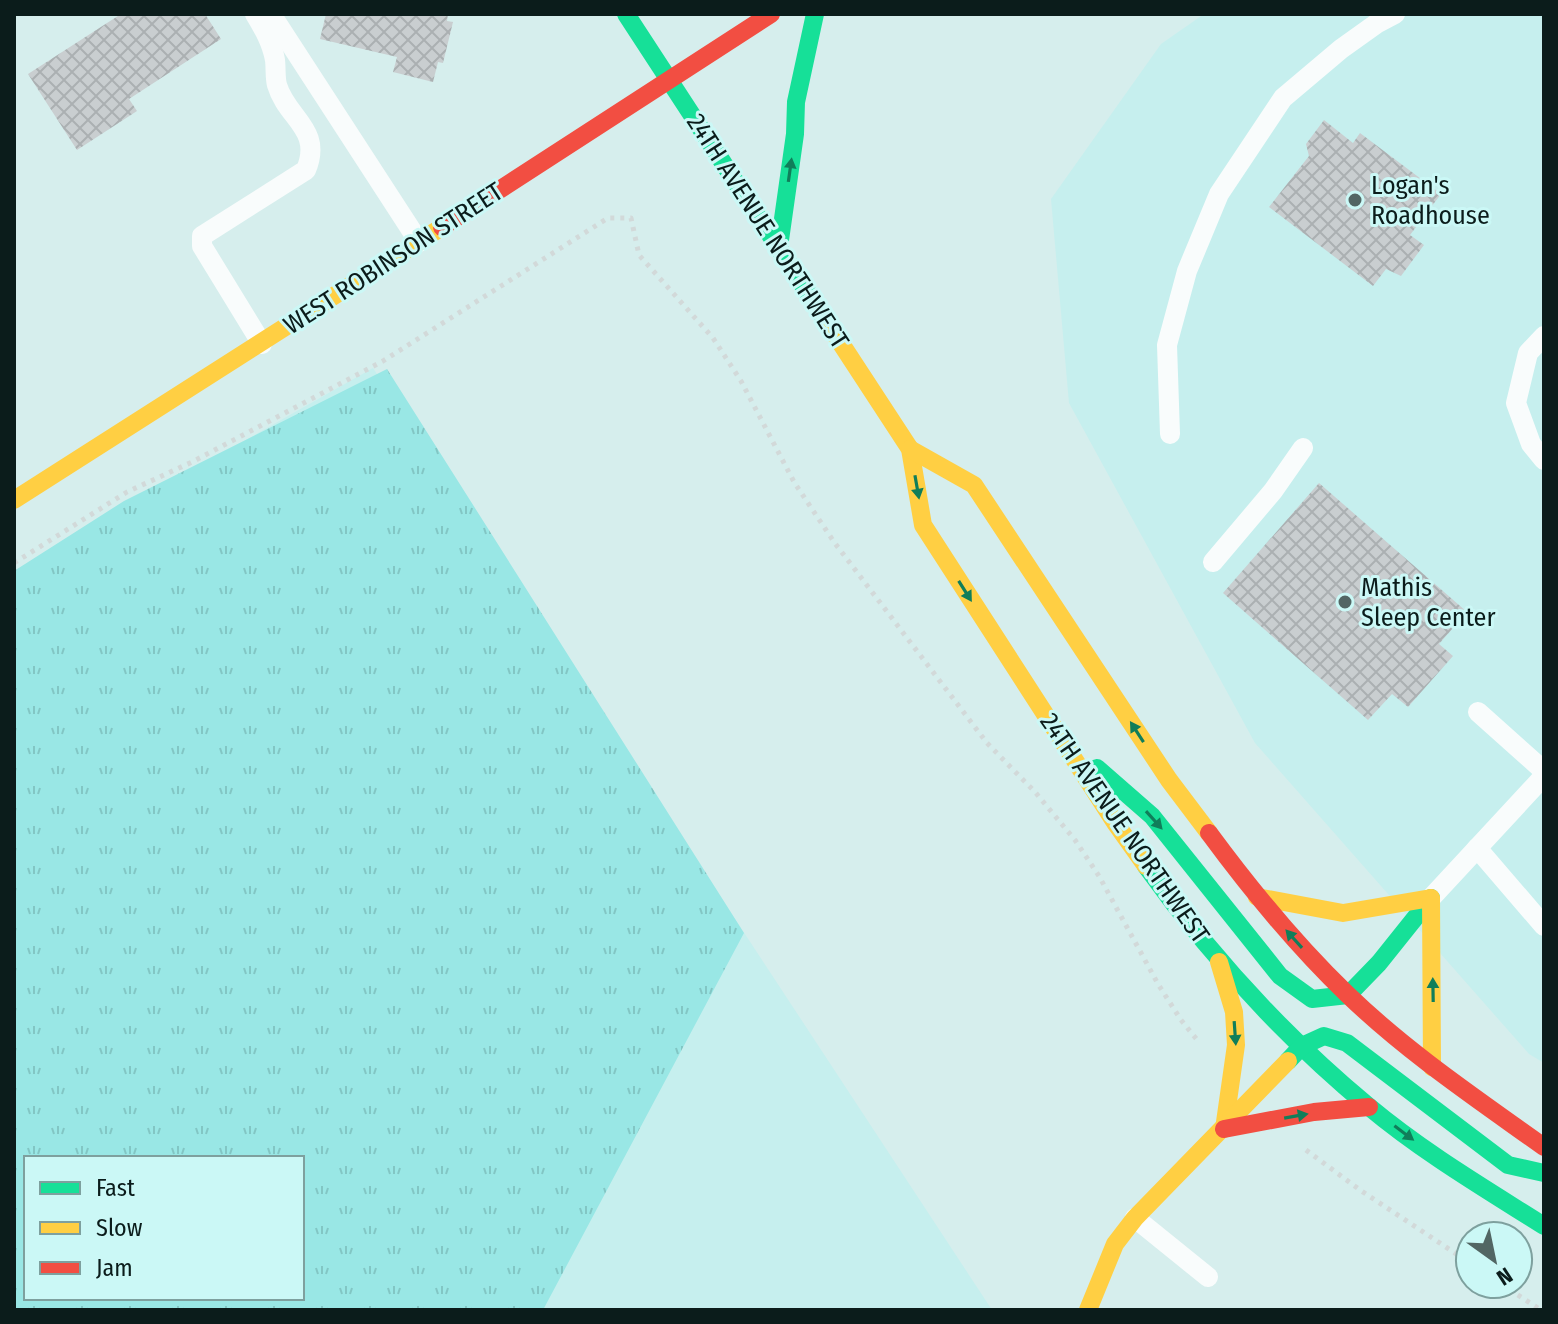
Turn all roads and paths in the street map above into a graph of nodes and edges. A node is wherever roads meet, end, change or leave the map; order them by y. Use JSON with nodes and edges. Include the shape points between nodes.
{"nodes":[{"id":1,"x":255,"y":14,"type":"edge"},
{"id":2,"x":271,"y":14,"type":"edge"},
{"id":3,"x":626,"y":14,"type":"edge"},
{"id":4,"x":771,"y":14,"type":"edge"},
{"id":5,"x":815,"y":14,"type":"edge"},
{"id":6,"x":1395,"y":14,"type":"edge"},
{"id":7,"x":668,"y":79,"type":"junction"},
{"id":8,"x":419,"y":242,"type":"junction"},
{"id":9,"x":779,"y":247,"type":"junction"},
{"id":10,"x":1544,"y":336,"type":"edge"},
{"id":11,"x":262,"y":344,"type":"junction"},
{"id":12,"x":1170,"y":434,"type":"dead end"},
{"id":13,"x":1303,"y":448,"type":"dead end"},
{"id":14,"x":910,"y":449,"type":"junction"},
{"id":15,"x":1544,"y":460,"type":"edge"},
{"id":16,"x":14,"y":500,"type":"edge"},
{"id":17,"x":1213,"y":562,"type":"dead end"},
{"id":18,"x":14,"y":563,"type":"edge"},
{"id":19,"x":1478,"y":712,"type":"dead end"},
{"id":20,"x":1055,"y":731,"type":"junction"},
{"id":21,"x":1544,"y":773,"type":"edge"},
{"id":22,"x":1477,"y":848,"type":"junction"},
{"id":23,"x":1257,"y":897,"type":"junction"},
{"id":24,"x":1431,"y":898,"type":"junction"},
{"id":25,"x":1544,"y":926,"type":"edge"},
{"id":26,"x":1217,"y":957,"type":"junction"},
{"id":27,"x":1348,"y":995,"type":"junction"},
{"id":28,"x":1302,"y":1046,"type":"junction"},
{"id":29,"x":1432,"y":1067,"type":"junction"},
{"id":30,"x":1234,"y":1076,"type":"junction"},
{"id":31,"x":1369,"y":1107,"type":"junction"},
{"id":32,"x":1274,"y":1120,"type":"junction"},
{"id":33,"x":1224,"y":1129,"type":"junction"},
{"id":34,"x":1544,"y":1147,"type":"edge"},
{"id":35,"x":1544,"y":1173,"type":"edge"},
{"id":36,"x":1135,"y":1218,"type":"junction"},
{"id":37,"x":1544,"y":1226,"type":"edge"},
{"id":38,"x":1454,"y":1252,"type":"edge"},
{"id":39,"x":1208,"y":1277,"type":"dead end"},
{"id":40,"x":1088,"y":1310,"type":"edge"}],
"edges":[{"from":1,"to":11,"type":"lane","via":[[269,38],[277,86],[310,137],[311,157],[306,170],[202,236],[202,246]]},
{"from":2,"to":8,"type":"lane"},
{"from":3,"to":7,"type":"main road","name":"24TH AVENUE NORTHWEST"},
{"from":4,"to":7,"type":"main road","name":"WEST ROBINSON STREET"},
{"from":9,"to":5,"type":"main road","one_way":true,"via":[[796,102]]},
{"from":6,"to":12,"type":"lane","via":[[1341,49],[1283,98],[1219,194],[1187,271],[1167,345]]},
{"from":7,"to":8,"type":"main road","name":"WEST ROBINSON STREET"},
{"from":7,"to":9,"type":"main road","name":"24TH AVENUE NORTHWEST"},
{"from":8,"to":11,"type":"main road","name":"WEST ROBINSON STREET"},
{"from":9,"to":14,"type":"main road","name":"24TH AVENUE NORTHWEST"},
{"from":10,"to":15,"type":"lane","via":[[1528,353],[1516,403],[1531,444]]},
{"from":11,"to":16,"type":"main road","name":"WEST ROBINSON STREET"},
{"from":13,"to":17,"type":"lane"},
{"from":14,"to":20,"type":"main road","name":"24TH AVENUE NORTHWEST","one_way":true,"via":[[923,525]]},
{"from":23,"to":14,"type":"main road","name":"24TH AVENUE NORTHWEST","one_way":true,"via":[[1169,780],[974,485]]},
{"from":18,"to":30,"type":"path","via":[[127,492],[383,361],[608,218],[631,218],[639,255],[713,338],[834,542],[987,743],[1075,840],[1181,1020]]},
{"from":19,"to":21,"type":"lane"},
{"from":20,"to":26,"type":"main road","name":"24TH AVENUE NORTHWEST","via":[[1150,872]]},
{"from":20,"to":27,"type":"main road","one_way":true,"via":[[1152,816],[1280,976],[1312,999]]},
{"from":21,"to":22,"type":"lane"},
{"from":22,"to":24,"type":"lane"},
{"from":22,"to":25,"type":"lane"},
{"from":23,"to":24,"type":"main road","via":[[1343,913]]},
{"from":27,"to":23,"type":"main road","name":"24TH AVENUE NORTHWEST","one_way":true},
{"from":24,"to":27,"type":"main road"},
{"from":29,"to":24,"type":"main road","one_way":true},
{"from":26,"to":28,"type":"main road","name":"24TH AVENUE NORTHWEST"},
{"from":26,"to":30,"type":"main road","one_way":true,"via":[[1234,1012]]},
{"from":27,"to":29,"type":"main road","name":"24TH AVENUE NORTHWEST"},
{"from":28,"to":31,"type":"main road","name":"24TH AVENUE NORTHWEST"},
{"from":28,"to":33,"type":"main road"},
{"from":28,"to":35,"type":"main road","via":[[1324,1036],[1347,1043],[1508,1165]]},
{"from":29,"to":34,"type":"main road","name":"24TH AVENUE NORTHWEST"},
{"from":30,"to":33,"type":"main road"},
{"from":32,"to":31,"type":"main road","one_way":true},
{"from":31,"to":37,"type":"main road","name":"24TH AVENUE NORTHWEST","one_way":true},
{"from":32,"to":33,"type":"main road"},
{"from":32,"to":38,"type":"path","via":[[1312,1156]]},
{"from":33,"to":36,"type":"main road"},
{"from":36,"to":39,"type":"lane"},
{"from":36,"to":40,"type":"main road","via":[[1115,1244]]}]}
